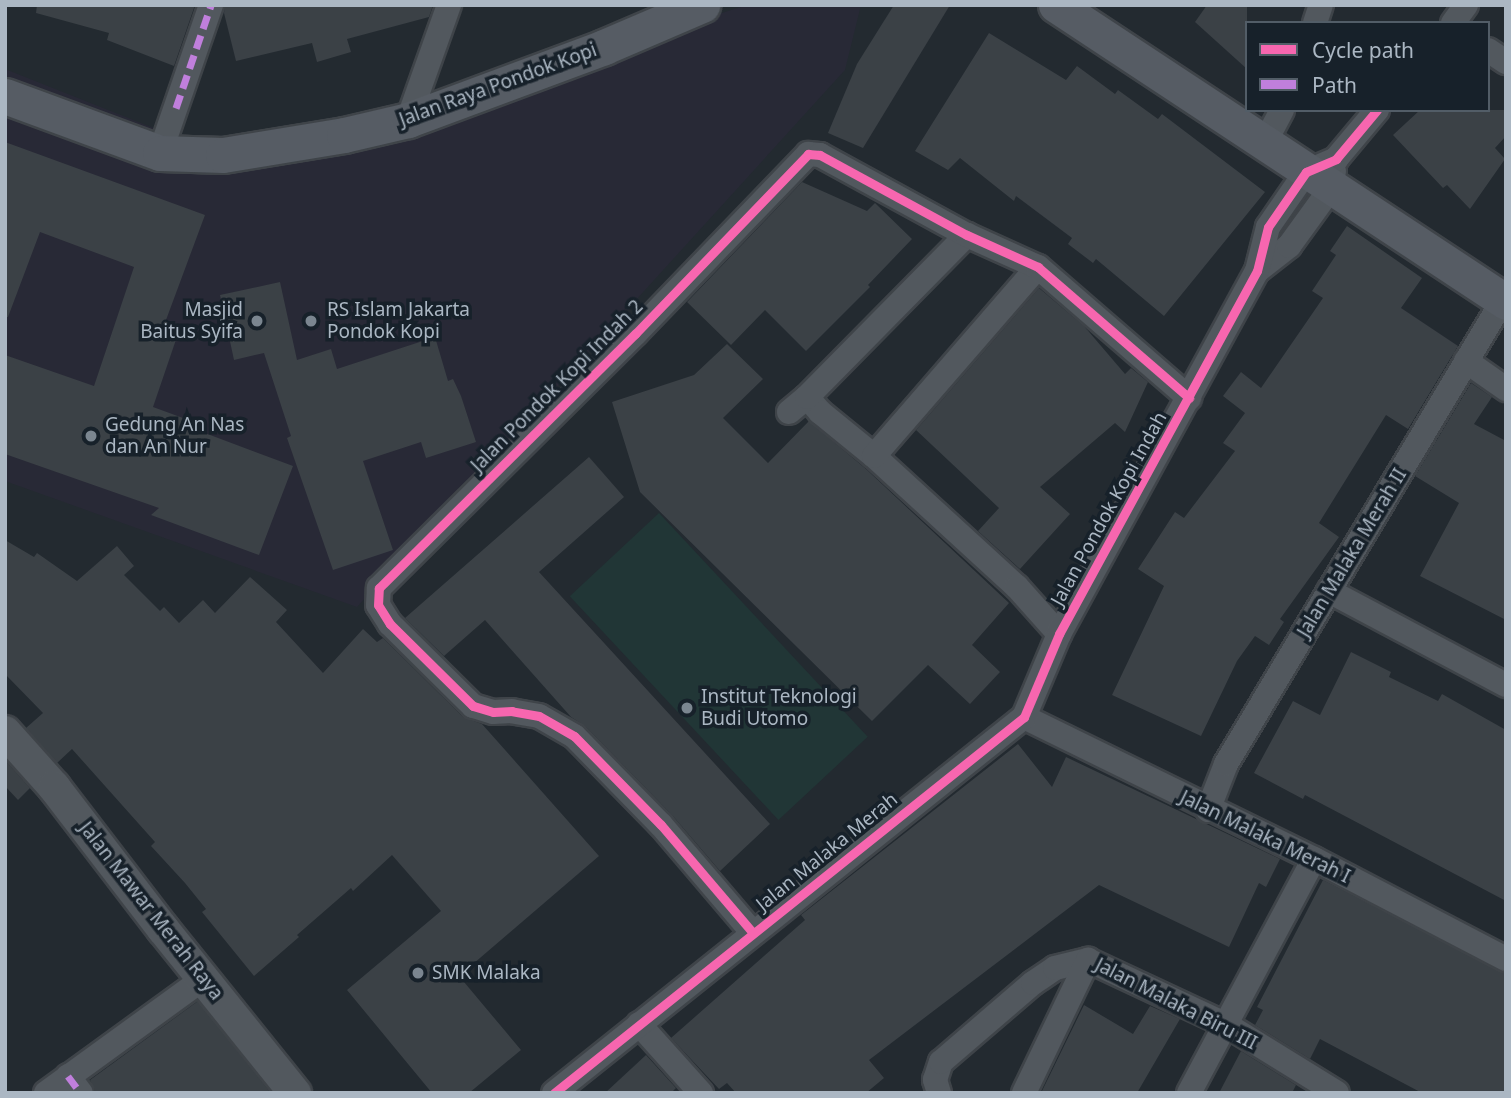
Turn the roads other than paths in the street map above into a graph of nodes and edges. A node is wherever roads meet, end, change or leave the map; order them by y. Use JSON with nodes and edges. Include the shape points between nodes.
{"nodes":[{"id":1,"x":211,"y":5,"type":"edge"},
{"id":2,"x":449,"y":5,"type":"edge"},
{"id":3,"x":702,"y":5,"type":"edge"},
{"id":4,"x":1056,"y":5,"type":"edge"},
{"id":5,"x":1466,"y":5,"type":"edge"},
{"id":6,"x":1454,"y":21,"type":"edge"},
{"id":7,"x":1490,"y":51,"type":"edge"},
{"id":8,"x":1506,"y":62,"type":"edge"},
{"id":9,"x":5,"y":96,"type":"edge"},
{"id":10,"x":1281,"y":112,"type":"edge"},
{"id":11,"x":1375,"y":112,"type":"edge"},
{"id":12,"x":408,"y":120,"type":"junction"},
{"id":13,"x":1264,"y":144,"type":"junction"},
{"id":14,"x":160,"y":153,"type":"junction"},
{"id":15,"x":1324,"y":173,"type":"junction"},
{"id":16,"x":967,"y":235,"type":"junction"},
{"id":17,"x":1038,"y":267,"type":"junction"},
{"id":18,"x":1504,"y":301,"type":"edge"},
{"id":19,"x":1466,"y":361,"type":"junction"},
{"id":20,"x":1506,"y":389,"type":"edge"},
{"id":21,"x":1189,"y":398,"type":"junction"},
{"id":22,"x":874,"y":456,"type":"junction"},
{"id":23,"x":1329,"y":591,"type":"junction"},
{"id":24,"x":1059,"y":634,"type":"junction"},
{"id":25,"x":1506,"y":685,"type":"edge"},
{"id":26,"x":1024,"y":717,"type":"junction"},
{"id":27,"x":5,"y":732,"type":"edge"},
{"id":28,"x":1208,"y":810,"type":"junction"},
{"id":29,"x":1314,"y":859,"type":"junction"},
{"id":30,"x":754,"y":933,"type":"junction"},
{"id":31,"x":1506,"y":958,"type":"edge"},
{"id":32,"x":1087,"y":960,"type":"junction"},
{"id":33,"x":204,"y":979,"type":"junction"},
{"id":34,"x":639,"y":1024,"type":"junction"},
{"id":35,"x":1227,"y":1025,"type":"junction"},
{"id":36,"x":75,"y":1084,"type":"edge"},
{"id":37,"x":46,"y":1093,"type":"edge"},
{"id":38,"x":295,"y":1093,"type":"edge"},
{"id":39,"x":554,"y":1093,"type":"edge"},
{"id":40,"x":701,"y":1093,"type":"edge"},
{"id":41,"x":939,"y":1093,"type":"edge"},
{"id":42,"x":1024,"y":1093,"type":"edge"},
{"id":43,"x":1189,"y":1093,"type":"edge"},
{"id":44,"x":1337,"y":1093,"type":"edge"}],
"edges":[{"from":1,"to":14,"type":"street"},
{"from":2,"to":12,"type":"street"},
{"from":3,"to":12,"type":"main road","name":"Jalan Raya Pondok Kopi"},
{"from":4,"to":13,"type":"main road"},
{"from":5,"to":6,"type":"street"},
{"from":7,"to":8,"type":"street"},
{"from":9,"to":14,"type":"main road","name":"Jalan Raya Pondok Kopi"},
{"from":10,"to":13,"type":"street"},
{"from":11,"to":15,"type":"street","name":"Jalan Pondok Kopi Indah"},
{"from":12,"to":14,"type":"main road","name":"Jalan Raya Pondok Kopi","via":[[223,155]]},
{"from":13,"to":15,"type":"main road"},
{"from":15,"to":18,"type":"main road"},
{"from":15,"to":21,"type":"street","name":"Jalan Pondok Kopi Indah","via":[[1268,227],[1257,271]]},
{"from":16,"to":17,"type":"street","name":"Jalan Pondok Kopi Indah 2"},
{"from":16,"to":22,"type":"street","via":[[798,405],[820,412]]},
{"from":16,"to":30,"type":"street","name":"Jalan Pondok Kopi Indah 2","via":[[820,155],[808,154],[635,334],[379,588],[378,606],[390,624],[473,706],[539,716],[574,736],[661,825]]},
{"from":17,"to":21,"type":"street","name":"Jalan Pondok Kopi Indah 2"},
{"from":17,"to":22,"type":"street"},
{"from":18,"to":19,"type":"street","name":"Jalan Malaka Merah II"},
{"from":19,"to":20,"type":"street"},
{"from":19,"to":23,"type":"street","name":"Jalan Malaka Merah II"},
{"from":21,"to":24,"type":"street","name":"Jalan Pondok Kopi Indah"},
{"from":22,"to":24,"type":"street","via":[[1017,587]]},
{"from":23,"to":25,"type":"street"},
{"from":23,"to":28,"type":"street","name":"Jalan Malaka Merah II","via":[[1226,764]]},
{"from":24,"to":26,"type":"street","name":"Jalan Pondok Kopi Indah"},
{"from":26,"to":28,"type":"street","name":"Jalan Malaka Merah I"},
{"from":26,"to":30,"type":"street","name":"Jalan Malaka Merah"},
{"from":27,"to":33,"type":"street","name":"Jalan Mawar Merah Raya","via":[[54,787]]},
{"from":28,"to":29,"type":"street","name":"Jalan Malaka Merah I"},
{"from":29,"to":31,"type":"street","name":"Jalan Malaka Merah I"},
{"from":29,"to":35,"type":"street"},
{"from":30,"to":34,"type":"street","name":"Jalan Malaka Merah"},
{"from":32,"to":35,"type":"street","name":"Jalan Malaka Biru III"},
{"from":32,"to":41,"type":"street","name":"Jalan Malaka Biru III","via":[[1055,968],[1033,983],[941,1062],[935,1080]]},
{"from":32,"to":42,"type":"street","name":"Jalan Malaka Biru III"},
{"from":33,"to":36,"type":"street"},
{"from":33,"to":38,"type":"street","name":"Jalan Mawar Merah Raya"},
{"from":34,"to":39,"type":"street","name":"Jalan Malaka Merah"},
{"from":34,"to":40,"type":"street"},
{"from":35,"to":43,"type":"street"},
{"from":35,"to":44,"type":"street","name":"Jalan Malaka Biru III"},
{"from":36,"to":37,"type":"street"}]}
